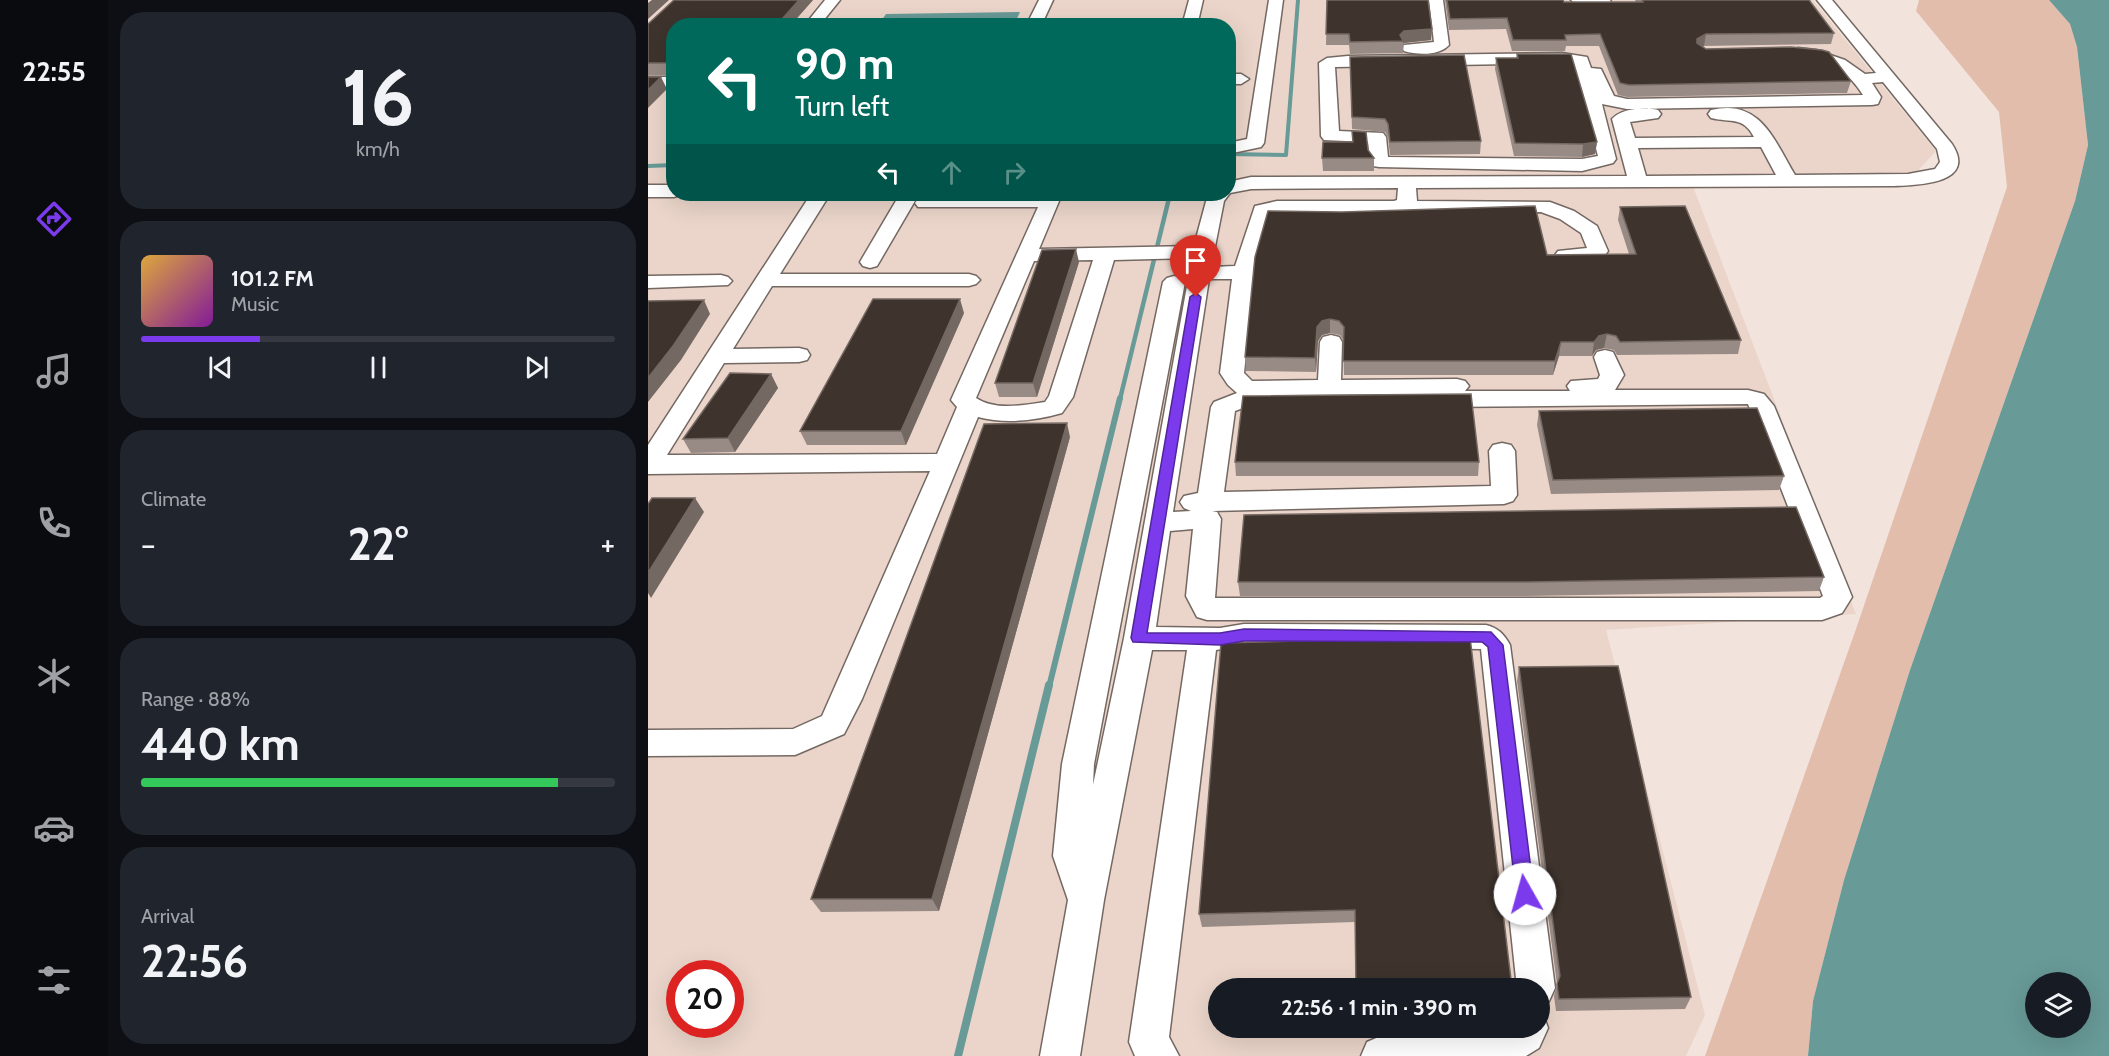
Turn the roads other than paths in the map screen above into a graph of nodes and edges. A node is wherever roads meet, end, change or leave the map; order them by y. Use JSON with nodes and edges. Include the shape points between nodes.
{"nodes":[{"id":1,"x":833,"y":0,"type":"edge"},
{"id":2,"x":1046,"y":0,"type":"edge"},
{"id":3,"x":1196,"y":0,"type":"edge"},
{"id":4,"x":1276,"y":0,"type":"edge"},
{"id":5,"x":1436,"y":0,"type":"edge"},
{"id":6,"x":1578,"y":0,"type":"edge"},
{"id":7,"x":1603,"y":0,"type":"edge"},
{"id":8,"x":1775,"y":0,"type":"edge"},
{"id":9,"x":1802,"y":0,"type":"edge"},
{"id":10,"x":1824,"y":0,"type":"edge"},
{"id":11,"x":818,"y":18,"type":"edge"},
{"id":12,"x":1037,"y":18,"type":"edge"},
{"id":13,"x":1191,"y":18,"type":"edge"},
{"id":14,"x":1576,"y":46,"type":"edge"},
{"id":15,"x":1338,"y":47,"type":"edge"},
{"id":16,"x":1784,"y":52,"type":"edge"},
{"id":17,"x":1511,"y":53,"type":"edge"},
{"id":18,"x":1590,"y":61,"type":"dead end"},
{"id":19,"x":1887,"y":77,"type":"junction"},
{"id":20,"x":1861,"y":80,"type":"junction"},
{"id":21,"x":648,"y":82,"type":"edge"},
{"id":22,"x":666,"y":82,"type":"edge"},
{"id":23,"x":1762,"y":135,"type":"junction"},
{"id":24,"x":1624,"y":136,"type":"junction"},
{"id":25,"x":1236,"y":147,"type":"edge"},
{"id":26,"x":1784,"y":173,"type":"junction"},
{"id":27,"x":1495,"y":174,"type":"junction"},
{"id":28,"x":1636,"y":174,"type":"junction"},
{"id":29,"x":1407,"y":183,"type":"junction"},
{"id":30,"x":1236,"y":186,"type":"edge"},
{"id":31,"x":648,"y":191,"type":"edge"},
{"id":32,"x":666,"y":191,"type":"edge"},
{"id":33,"x":816,"y":201,"type":"edge"},
{"id":34,"x":915,"y":201,"type":"edge"},
{"id":35,"x":1049,"y":201,"type":"edge"},
{"id":36,"x":1214,"y":201,"type":"edge"},
{"id":37,"x":1396,"y":207,"type":"junction"},
{"id":38,"x":1115,"y":254,"type":"junction"},
{"id":39,"x":1026,"y":255,"type":"junction"},
{"id":40,"x":1565,"y":255,"type":"edge"},
{"id":41,"x":870,"y":262,"type":"dead end"},
{"id":42,"x":1189,"y":265,"type":"junction"},
{"id":43,"x":1244,"y":270,"type":"junction"},
{"id":44,"x":765,"y":280,"type":"junction"},
{"id":45,"x":969,"y":280,"type":"dead end"},
{"id":46,"x":721,"y":281,"type":"dead end"},
{"id":47,"x":648,"y":282,"type":"edge"},
{"id":48,"x":1331,"y":342,"type":"dead end"},
{"id":49,"x":799,"y":355,"type":"dead end"},
{"id":50,"x":717,"y":356,"type":"junction"},
{"id":51,"x":1605,"y":357,"type":"dead end"},
{"id":52,"x":1329,"y":387,"type":"junction"},
{"id":53,"x":970,"y":406,"type":"junction"},
{"id":54,"x":1502,"y":451,"type":"dead end"},
{"id":55,"x":946,"y":462,"type":"junction"},
{"id":56,"x":648,"y":464,"type":"edge"},
{"id":57,"x":1210,"y":501,"type":"junction"},
{"id":58,"x":1159,"y":513,"type":"junction"},
{"id":59,"x":1139,"y":638,"type":"junction"},
{"id":60,"x":1203,"y":639,"type":"junction"},
{"id":61,"x":648,"y":743,"type":"edge"},
{"id":62,"x":1086,"y":900,"type":"junction"},
{"id":63,"x":1535,"y":978,"type":"edge"},
{"id":64,"x":1519,"y":1038,"type":"edge"},
{"id":65,"x":1060,"y":1056,"type":"edge"},
{"id":66,"x":1159,"y":1056,"type":"edge"},
{"id":67,"x":1381,"y":1056,"type":"edge"}],
"edges":[{"from":1,"to":11,"type":"street"},
{"from":2,"to":12,"type":"street"},
{"from":3,"to":13,"type":"street"},
{"from":4,"to":25,"type":"street","via":[[1255,142]]},
{"from":5,"to":15,"type":"street","via":[[1441,45],[1427,49]]},
{"from":6,"to":7,"type":"street"},
{"from":8,"to":9,"type":"street"},
{"from":10,"to":19,"type":"street"},
{"from":14,"to":17,"type":"street","via":[[1577,49],[1565,53]]},
{"from":16,"to":20,"type":"street","via":[[1827,56]]},
{"from":18,"to":20,"type":"street","via":[[1607,100],[1627,104],[1872,100]]},
{"from":19,"to":20,"type":"street"},
{"from":19,"to":26,"type":"street","via":[[1946,148],[1946,170],[1932,178]]},
{"from":21,"to":22,"type":"street"},
{"from":23,"to":24,"type":"street"},
{"from":23,"to":24,"type":"street","via":[[1756,124],[1743,116],[1656,113],[1621,119]]},
{"from":23,"to":26,"type":"street"},
{"from":24,"to":28,"type":"street"},
{"from":26,"to":28,"type":"street"},
{"from":27,"to":27,"type":"street","via":[[1607,159],[1581,60],[1327,63],[1330,136],[1377,136],[1378,162]]},
{"from":27,"to":28,"type":"street"},
{"from":27,"to":29,"type":"street"},
{"from":29,"to":30,"type":"street"},
{"from":29,"to":37,"type":"street","via":[[1407,203]]},
{"from":31,"to":32,"type":"street"},
{"from":33,"to":44,"type":"street"},
{"from":34,"to":41,"type":"street"},
{"from":35,"to":39,"type":"street"},
{"from":36,"to":42,"type":"street"},
{"from":37,"to":40,"type":"street","via":[[1544,206],[1590,230],[1598,251]]},
{"from":37,"to":43,"type":"street","via":[[1262,210]]},
{"from":38,"to":39,"type":"street"},
{"from":38,"to":42,"type":"street"},
{"from":38,"to":53,"type":"street","via":[[1061,397],[1053,408],[983,412]]},
{"from":39,"to":53,"type":"street","via":[[963,399]]},
{"from":42,"to":43,"type":"street","via":[[1233,273]]},
{"from":42,"to":58,"type":"street"},
{"from":42,"to":62,"type":"street","via":[[1078,764],[1070,856]]},
{"from":43,"to":52,"type":"street","via":[[1232,373],[1236,380],[1246,388]]},
{"from":44,"to":45,"type":"street"},
{"from":44,"to":50,"type":"street"},
{"from":46,"to":47,"type":"street"},
{"from":48,"to":52,"type":"street"},
{"from":49,"to":50,"type":"street"},
{"from":50,"to":56,"type":"street"},
{"from":51,"to":52,"type":"street","via":[[1612,375],[1606,386]]},
{"from":53,"to":55,"type":"street"},
{"from":54,"to":57,"type":"street","via":[[1504,495]]},
{"from":55,"to":56,"type":"street"},
{"from":55,"to":61,"type":"street","via":[[832,725],[795,742]]},
{"from":57,"to":58,"type":"street"},
{"from":57,"to":58,"type":"street","via":[[1222,407],[1239,400],[1748,397],[1762,406],[1838,597],[1822,609],[1207,609],[1200,596],[1208,519]]},
{"from":58,"to":59,"type":"street"},
{"from":59,"to":60,"type":"street"},
{"from":59,"to":62,"type":"street"},
{"from":60,"to":63,"type":"street","via":[[1244,635],[1486,636],[1495,645]]},
{"from":60,"to":66,"type":"street","via":[[1149,1042]]},
{"from":62,"to":65,"type":"street"},
{"from":64,"to":67,"type":"street","via":[[1504,1047]]}]}
